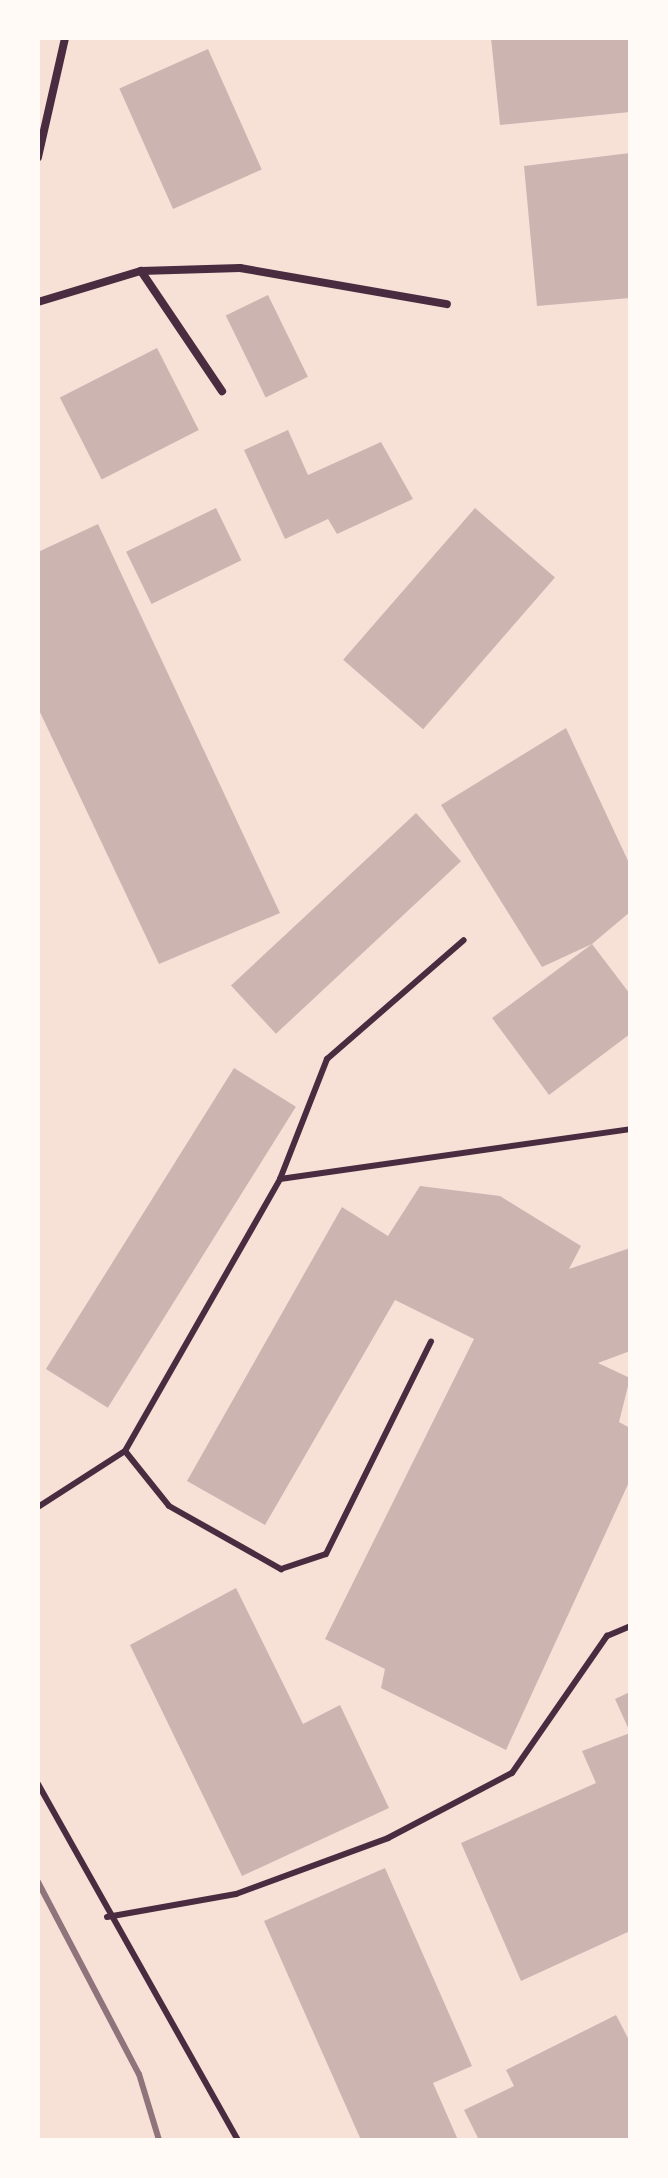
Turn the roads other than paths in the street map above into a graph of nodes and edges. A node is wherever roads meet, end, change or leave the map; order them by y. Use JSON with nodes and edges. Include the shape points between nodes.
{"nodes":[{"id":1,"x":65,"y":38,"type":"edge"},
{"id":2,"x":38,"y":157,"type":"edge"},
{"id":3,"x":141,"y":271,"type":"junction"},
{"id":4,"x":38,"y":302,"type":"edge"},
{"id":5,"x":447,"y":304,"type":"dead end"},
{"id":6,"x":222,"y":391,"type":"dead end"},
{"id":7,"x":464,"y":940,"type":"dead end"},
{"id":8,"x":630,"y":1129,"type":"edge"},
{"id":9,"x":280,"y":1179,"type":"junction"},
{"id":10,"x":431,"y":1342,"type":"dead end"},
{"id":11,"x":125,"y":1451,"type":"junction"},
{"id":12,"x":38,"y":1507,"type":"edge"},
{"id":13,"x":630,"y":1626,"type":"edge"},
{"id":14,"x":38,"y":1784,"type":"edge"},
{"id":15,"x":107,"y":1917,"type":"junction"},
{"id":16,"x":238,"y":2140,"type":"edge"}],
"edges":[{"from":1,"to":2,"type":"street"},
{"from":3,"to":4,"type":"street"},
{"from":3,"to":5,"type":"street","via":[[240,268]]},
{"from":3,"to":6,"type":"street"},
{"from":7,"to":9,"type":"lane","via":[[327,1059]]},
{"from":8,"to":9,"type":"lane"},
{"from":9,"to":11,"type":"lane"},
{"from":10,"to":11,"type":"lane","via":[[326,1554],[281,1569],[169,1506]]},
{"from":11,"to":12,"type":"lane"},
{"from":13,"to":15,"type":"lane","via":[[607,1636],[512,1773],[388,1838],[236,1894]]},
{"from":14,"to":15,"type":"lane"},
{"from":15,"to":16,"type":"lane"}]}
